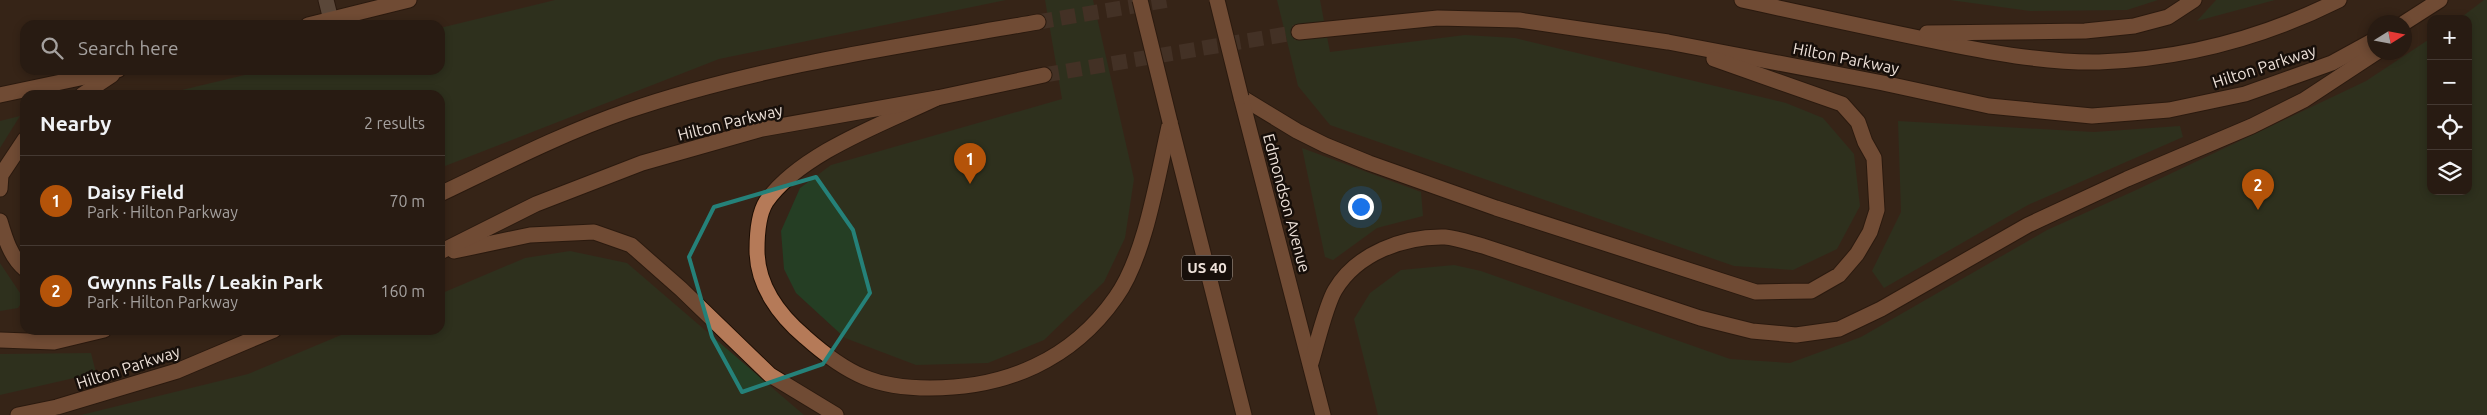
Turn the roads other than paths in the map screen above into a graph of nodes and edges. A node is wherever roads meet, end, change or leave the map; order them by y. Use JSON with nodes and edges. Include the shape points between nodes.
{"nodes":[{"id":1,"x":326,"y":0,"type":"edge"},
{"id":2,"x":409,"y":0,"type":"edge"},
{"id":3,"x":1140,"y":0,"type":"edge"},
{"id":4,"x":1217,"y":0,"type":"edge"},
{"id":5,"x":1742,"y":0,"type":"edge"},
{"id":6,"x":2194,"y":0,"type":"edge"},
{"id":7,"x":2339,"y":0,"type":"edge"},
{"id":8,"x":2440,"y":0,"type":"edge"},
{"id":9,"x":331,"y":20,"type":"joint"},
{"id":10,"x":2412,"y":20,"type":"edge"},
{"id":11,"x":1038,"y":22,"type":"tunnel mouth"},
{"id":12,"x":1299,"y":32,"type":"tunnel mouth"},
{"id":13,"x":1895,"y":33,"type":"junction"},
{"id":14,"x":1668,"y":42,"type":"junction"},
{"id":15,"x":2367,"y":44,"type":"edge"},
{"id":16,"x":2367,"y":59,"type":"edge"},
{"id":17,"x":95,"y":75,"type":"edge"},
{"id":18,"x":112,"y":75,"type":"edge"},
{"id":19,"x":1044,"y":75,"type":"tunnel mouth"},
{"id":20,"x":24,"y":90,"type":"edge"},
{"id":21,"x":89,"y":90,"type":"edge"},
{"id":22,"x":20,"y":91,"type":"edge"},
{"id":23,"x":0,"y":95,"type":"edge"},
{"id":24,"x":1241,"y":97,"type":"junction"},
{"id":25,"x":937,"y":98,"type":"junction"},
{"id":26,"x":1170,"y":122,"type":"junction"},
{"id":27,"x":20,"y":146,"type":"edge"},
{"id":28,"x":0,"y":189,"type":"edge"},
{"id":29,"x":445,"y":192,"type":"edge"},
{"id":30,"x":0,"y":221,"type":"edge"},
{"id":31,"x":445,"y":250,"type":"edge"},
{"id":32,"x":445,"y":252,"type":"edge"},
{"id":33,"x":20,"y":265,"type":"edge"},
{"id":34,"x":83,"y":335,"type":"edge"},
{"id":35,"x":262,"y":335,"type":"edge"},
{"id":36,"x":0,"y":340,"type":"edge"},
{"id":37,"x":1311,"y":363,"type":"junction"},
{"id":38,"x":18,"y":415,"type":"edge"},
{"id":39,"x":836,"y":415,"type":"edge"},
{"id":40,"x":1244,"y":415,"type":"edge"},
{"id":41,"x":1323,"y":415,"type":"edge"}],
"edges":[{"from":1,"to":9,"type":"street"},
{"from":2,"to":9,"type":"main road"},
{"from":3,"to":26,"type":"main road","number":"US 40","bridge":true},
{"from":4,"to":24,"type":"main road","name":"Edmondson Avenue","bridge":true},
{"from":5,"to":13,"type":"main road","name":"Hilton Parkway"},
{"from":6,"to":13,"type":"main road","via":[[2168,17],[2134,26],[2085,31]]},
{"from":7,"to":13,"type":"main road","name":"Hilton Parkway","via":[[2234,42],[2160,57],[2098,62],[2003,55]]},
{"from":8,"to":10,"type":"main road"},
{"from":11,"to":29,"type":"main road","via":[[749,75],[627,111],[518,156]]},
{"from":12,"to":14,"type":"main road","name":"Hilton Parkway","via":[[1438,18],[1519,20]]},
{"from":14,"to":15,"type":"main road","name":"Hilton Parkway","via":[[1989,106],[2092,116],[2169,110],[2245,94],[2332,63]]},
{"from":14,"to":24,"type":"main road","via":[[1842,104],[1858,122],[1874,158],[1878,210],[1857,254],[1839,274],[1811,291],[1756,292],[1721,282],[1369,163],[1297,131]]},
{"from":16,"to":37,"type":"main road","via":[[2304,100],[2028,225],[1881,309],[1839,329],[1796,336],[1752,332],[1446,237],[1410,240],[1374,252],[1352,269],[1334,290]]},
{"from":17,"to":20,"type":"main road"},
{"from":18,"to":21,"type":"main road"},
{"from":19,"to":25,"type":"main road","name":"Hilton Parkway"},
{"from":22,"to":23,"type":"main road"},
{"from":24,"to":37,"type":"main road","name":"Edmondson Avenue"},
{"from":25,"to":26,"type":"main road","via":[[812,160],[786,180],[765,204],[756,233],[757,264],[769,297],[792,327],[827,356],[865,377],[904,388],[955,388],[998,381],[1050,360],[1087,333],[1117,296],[1140,248]]},
{"from":25,"to":31,"type":"main road","name":"Hilton Parkway","via":[[762,129],[642,163],[536,204]]},
{"from":26,"to":40,"type":"main road","number":"US 40"},
{"from":27,"to":28,"type":"main road","via":[[1,175]]},
{"from":30,"to":33,"type":"main road"},
{"from":32,"to":39,"type":"main road","via":[[530,235],[594,232],[631,245],[770,374]]},
{"from":34,"to":36,"type":"main road","via":[[54,342]]},
{"from":35,"to":38,"type":"main road","name":"Hilton Parkway","via":[[178,371],[57,407]]},
{"from":37,"to":41,"type":"main road","name":"Edmondson Avenue"}]}
